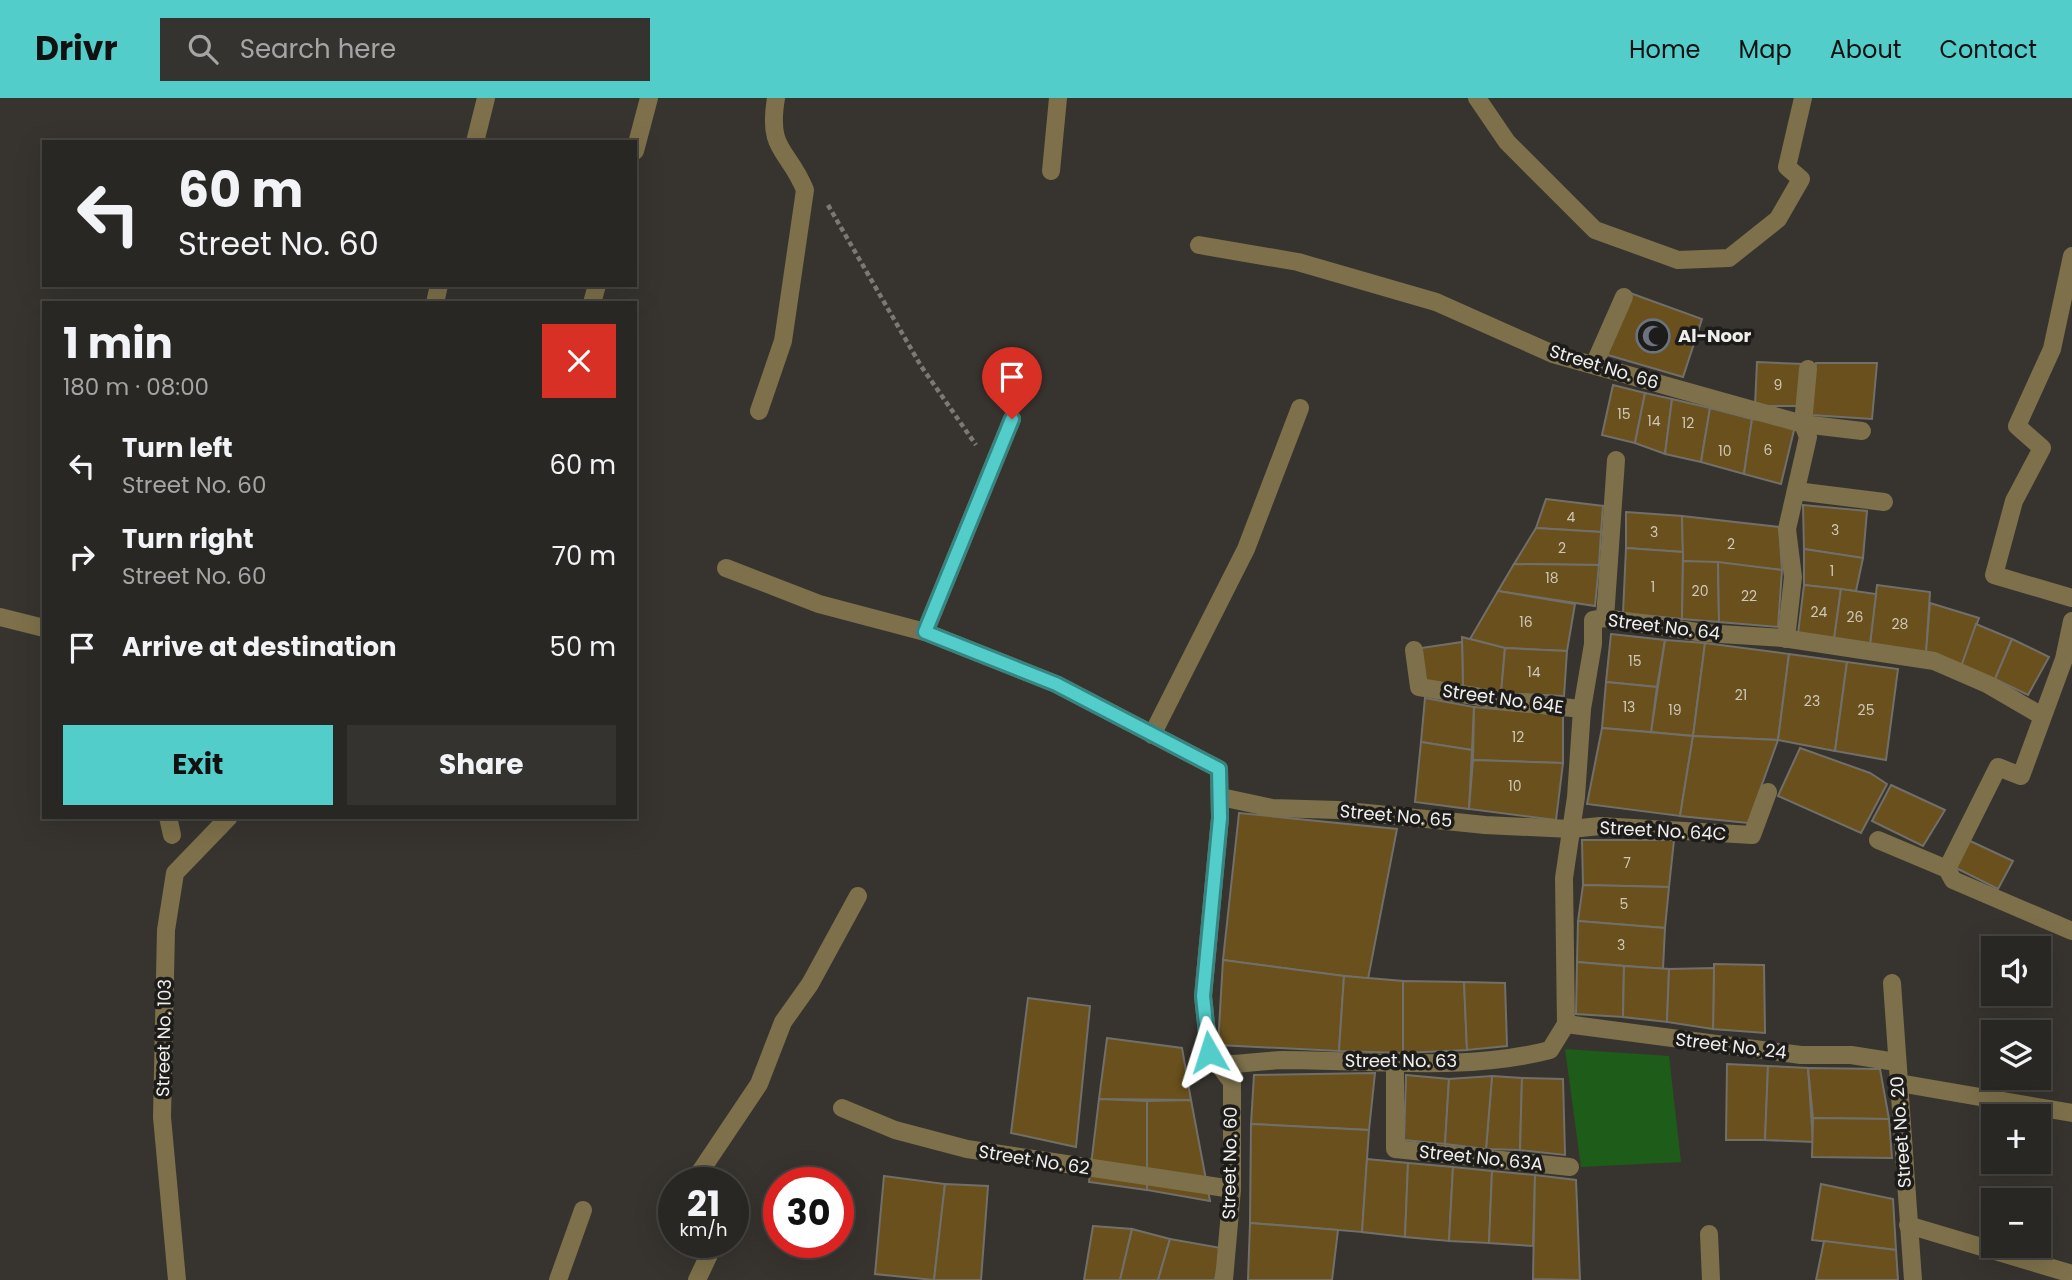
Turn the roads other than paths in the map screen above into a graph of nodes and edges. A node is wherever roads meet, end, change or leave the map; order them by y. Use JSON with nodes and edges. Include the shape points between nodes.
{"nodes":[{"id":1,"x":486,"y":98,"type":"edge"},
{"id":2,"x":649,"y":98,"type":"edge"},
{"id":3,"x":776,"y":98,"type":"edge"},
{"id":4,"x":1058,"y":98,"type":"edge"},
{"id":5,"x":1477,"y":98,"type":"edge"},
{"id":6,"x":1803,"y":98,"type":"edge"},
{"id":7,"x":476,"y":140,"type":"edge"},
{"id":8,"x":637,"y":143,"type":"edge"},
{"id":9,"x":1051,"y":171,"type":"dead end"},
{"id":10,"x":1199,"y":245,"type":"dead end"},
{"id":11,"x":2072,"y":256,"type":"edge"},
{"id":12,"x":1624,"y":297,"type":"dead end"},
{"id":13,"x":1594,"y":365,"type":"junction"},
{"id":14,"x":1808,"y":369,"type":"dead end"},
{"id":15,"x":1300,"y":408,"type":"dead end"},
{"id":16,"x":760,"y":411,"type":"dead end"},
{"id":17,"x":1012,"y":419,"type":"dead end"},
{"id":18,"x":1803,"y":424,"type":"junction"},
{"id":19,"x":1862,"y":431,"type":"dead end"},
{"id":20,"x":1616,"y":460,"type":"dead end"},
{"id":21,"x":1796,"y":491,"type":"junction"},
{"id":22,"x":1884,"y":502,"type":"dead end"},
{"id":23,"x":726,"y":568,"type":"dead end"},
{"id":24,"x":2072,"y":598,"type":"edge"},
{"id":25,"x":0,"y":617,"type":"edge"},
{"id":26,"x":1605,"y":618,"type":"junction"},
{"id":27,"x":2072,"y":621,"type":"edge"},
{"id":28,"x":42,"y":628,"type":"edge"},
{"id":29,"x":925,"y":632,"type":"junction"},
{"id":30,"x":1786,"y":639,"type":"junction"},
{"id":31,"x":1414,"y":650,"type":"dead end"},
{"id":32,"x":1582,"y":709,"type":"junction"},
{"id":33,"x":2042,"y":716,"type":"junction"},
{"id":34,"x":1152,"y":735,"type":"junction"},
{"id":35,"x":1768,"y":792,"type":"dead end"},
{"id":36,"x":1221,"y":797,"type":"junction"},
{"id":37,"x":227,"y":819,"type":"edge"},
{"id":38,"x":1571,"y":829,"type":"junction"},
{"id":39,"x":1878,"y":840,"type":"dead end"},
{"id":40,"x":1947,"y":869,"type":"junction"},
{"id":41,"x":858,"y":896,"type":"dead end"},
{"id":42,"x":2072,"y":931,"type":"edge"},
{"id":43,"x":1892,"y":983,"type":"dead end"},
{"id":44,"x":1566,"y":1024,"type":"junction"},
{"id":45,"x":1395,"y":1062,"type":"junction"},
{"id":46,"x":1896,"y":1062,"type":"junction"},
{"id":47,"x":1219,"y":1065,"type":"junction"},
{"id":48,"x":1899,"y":1083,"type":"junction"},
{"id":49,"x":842,"y":1108,"type":"dead end"},
{"id":50,"x":2072,"y":1113,"type":"edge"},
{"id":51,"x":703,"y":1167,"type":"edge"},
{"id":52,"x":1570,"y":1167,"type":"dead end"},
{"id":53,"x":1232,"y":1189,"type":"junction"},
{"id":54,"x":583,"y":1210,"type":"dead end"},
{"id":55,"x":1908,"y":1225,"type":"junction"},
{"id":56,"x":1709,"y":1234,"type":"dead end"},
{"id":57,"x":707,"y":1258,"type":"edge"},
{"id":58,"x":2072,"y":1274,"type":"edge"},
{"id":59,"x":177,"y":1280,"type":"edge"},
{"id":60,"x":558,"y":1280,"type":"edge"},
{"id":61,"x":697,"y":1280,"type":"edge"},
{"id":62,"x":1224,"y":1280,"type":"edge"},
{"id":63,"x":1711,"y":1280,"type":"edge"},
{"id":64,"x":1913,"y":1280,"type":"edge"}],
"edges":[{"from":1,"to":7,"type":"street"},
{"from":2,"to":8,"type":"street"},
{"from":3,"to":16,"type":"street","via":[[774,139],[805,190],[783,341]]},
{"from":4,"to":9,"type":"street"},
{"from":5,"to":6,"type":"street","via":[[1507,142],[1595,230],[1678,260],[1729,258],[1778,219],[1801,179],[1787,167]]},
{"from":10,"to":13,"type":"street","name":"Street No. 66","via":[[1298,262],[1436,302],[1553,354]]},
{"from":11,"to":24,"type":"street","via":[[2052,349],[2017,426],[2042,448],[2014,500],[1994,575]]},
{"from":12,"to":13,"type":"street"},
{"from":13,"to":18,"type":"street","name":"Street No. 66"},
{"from":14,"to":18,"type":"street"},
{"from":15,"to":34,"type":"street","via":[[1246,549]]},
{"from":17,"to":29,"type":"street"},
{"from":18,"to":19,"type":"street","name":"Street No. 66"},
{"from":18,"to":21,"type":"street","via":[[1808,438]]},
{"from":20,"to":26,"type":"street"},
{"from":21,"to":22,"type":"street"},
{"from":21,"to":30,"type":"street","via":[[1787,529],[1793,577]]},
{"from":23,"to":29,"type":"street","name":"Street No. 60","via":[[819,604]]},
{"from":25,"to":28,"type":"street"},
{"from":26,"to":30,"type":"street","name":"Street No. 64"},
{"from":26,"to":32,"type":"street","name":"Street No. 64","via":[[1593,620]]},
{"from":27,"to":33,"type":"street","via":[[2064,659]]},
{"from":29,"to":34,"type":"street","name":"Street No. 60","via":[[1056,684]]},
{"from":30,"to":33,"type":"street","name":"Street No. 64","via":[[1934,661],[1987,684]]},
{"from":31,"to":32,"type":"street","name":"Street No. 64E","via":[[1419,687]]},
{"from":32,"to":38,"type":"street","name":"Street No. 64"},
{"from":33,"to":40,"type":"street","via":[[2021,776],[1998,767]]},
{"from":34,"to":36,"type":"street","name":"Street No. 60","via":[[1219,769]]},
{"from":35,"to":38,"type":"street","name":"Street No. 64C","via":[[1752,835],[1600,826]]},
{"from":36,"to":38,"type":"street","name":"Street No. 65","via":[[1272,808]]},
{"from":36,"to":47,"type":"street","name":"Street No. 60","via":[[1203,996],[1209,1052]]},
{"from":37,"to":59,"type":"street","name":"Street No. 103","via":[[175,873],[166,930],[162,1117]]},
{"from":38,"to":44,"type":"street","name":"Street No. 64","via":[[1564,878]]},
{"from":39,"to":40,"type":"street"},
{"from":40,"to":42,"type":"street","via":[[1953,880]]},
{"from":41,"to":51,"type":"street","via":[[810,984],[783,1022],[759,1084]]},
{"from":43,"to":46,"type":"street","name":"Street No. 20"},
{"from":44,"to":45,"type":"street","name":"Street No. 63","via":[[1550,1050],[1517,1059]]},
{"from":44,"to":46,"type":"street","name":"Street No. 24","via":[[1801,1055],[1851,1055]]},
{"from":45,"to":47,"type":"street","name":"Street No. 63","via":[[1280,1060]]},
{"from":45,"to":52,"type":"street","name":"Street No. 63A","via":[[1395,1149]]},
{"from":46,"to":48,"type":"street","name":"Street No. 20"},
{"from":47,"to":53,"type":"street","name":"Street No. 60","via":[[1232,1082]]},
{"from":48,"to":50,"type":"street"},
{"from":48,"to":55,"type":"street","name":"Street No. 20"},
{"from":49,"to":53,"type":"street","name":"Street No. 62","via":[[895,1130],[967,1150]]},
{"from":53,"to":62,"type":"street","name":"Street No. 60"},
{"from":54,"to":60,"type":"street"},
{"from":55,"to":58,"type":"street"},
{"from":55,"to":64,"type":"street","name":"Street No. 20"},
{"from":56,"to":63,"type":"street"},
{"from":57,"to":61,"type":"street"}]}
